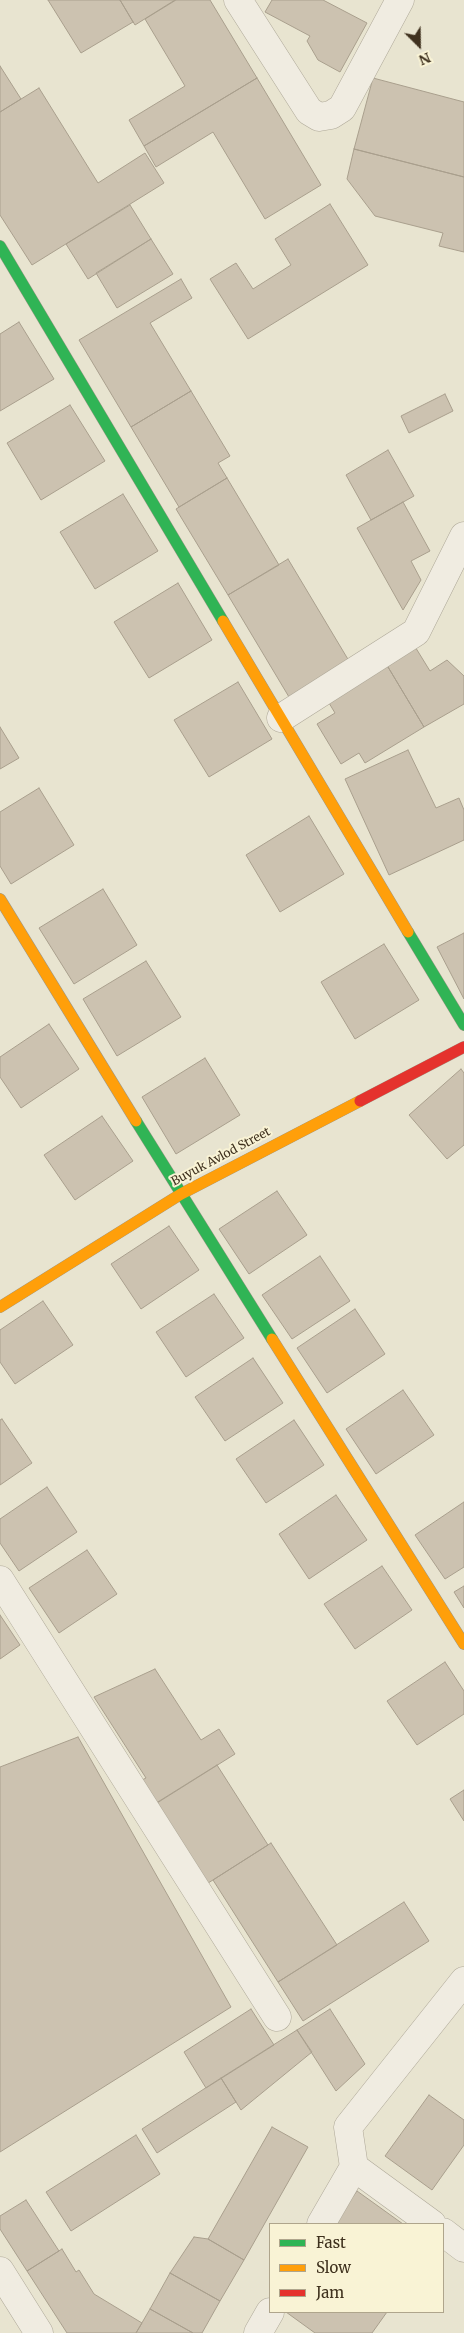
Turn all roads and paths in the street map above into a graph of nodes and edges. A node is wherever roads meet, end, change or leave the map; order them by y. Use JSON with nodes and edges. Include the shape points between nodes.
{"nodes":[{"id":1,"x":238,"y":0,"type":"edge"},
{"id":2,"x":400,"y":0,"type":"edge"},
{"id":3,"x":0,"y":246,"type":"edge"},
{"id":4,"x":464,"y":536,"type":"edge"},
{"id":5,"x":281,"y":718,"type":"junction"},
{"id":6,"x":0,"y":899,"type":"edge"},
{"id":7,"x":464,"y":1025,"type":"edge"},
{"id":8,"x":464,"y":1046,"type":"edge"},
{"id":9,"x":181,"y":1194,"type":"junction"},
{"id":10,"x":0,"y":1307,"type":"edge"},
{"id":11,"x":0,"y":1580,"type":"edge"},
{"id":12,"x":464,"y":1644,"type":"edge"},
{"id":13,"x":464,"y":1981,"type":"edge"},
{"id":14,"x":276,"y":2018,"type":"dead end"},
{"id":15,"x":354,"y":2166,"type":"junction"},
{"id":16,"x":322,"y":2223,"type":"edge"},
{"id":17,"x":431,"y":2223,"type":"edge"},
{"id":18,"x":444,"y":2233,"type":"edge"},
{"id":19,"x":464,"y":2248,"type":"edge"},
{"id":20,"x":0,"y":2271,"type":"edge"},
{"id":21,"x":269,"y":2313,"type":"edge"},
{"id":22,"x":39,"y":2333,"type":"edge"},
{"id":23,"x":258,"y":2333,"type":"edge"}],
"edges":[{"from":1,"to":2,"type":"street","via":[[309,111],[319,117],[331,115],[342,108]]},
{"from":3,"to":5,"type":"street"},
{"from":4,"to":5,"type":"street","via":[[416,632]]},
{"from":5,"to":7,"type":"street"},
{"from":6,"to":9,"type":"street"},
{"from":8,"to":9,"type":"street","name":"Buyuk Avlod Street"},
{"from":9,"to":10,"type":"street","name":"Buyuk Avlod Street"},
{"from":9,"to":12,"type":"street"},
{"from":11,"to":14,"type":"street"},
{"from":13,"to":15,"type":"street","via":[[348,2127]]},
{"from":15,"to":16,"type":"street"},
{"from":15,"to":17,"type":"street"},
{"from":18,"to":19,"type":"street"},
{"from":20,"to":22,"type":"street"},
{"from":21,"to":23,"type":"street"}]}
